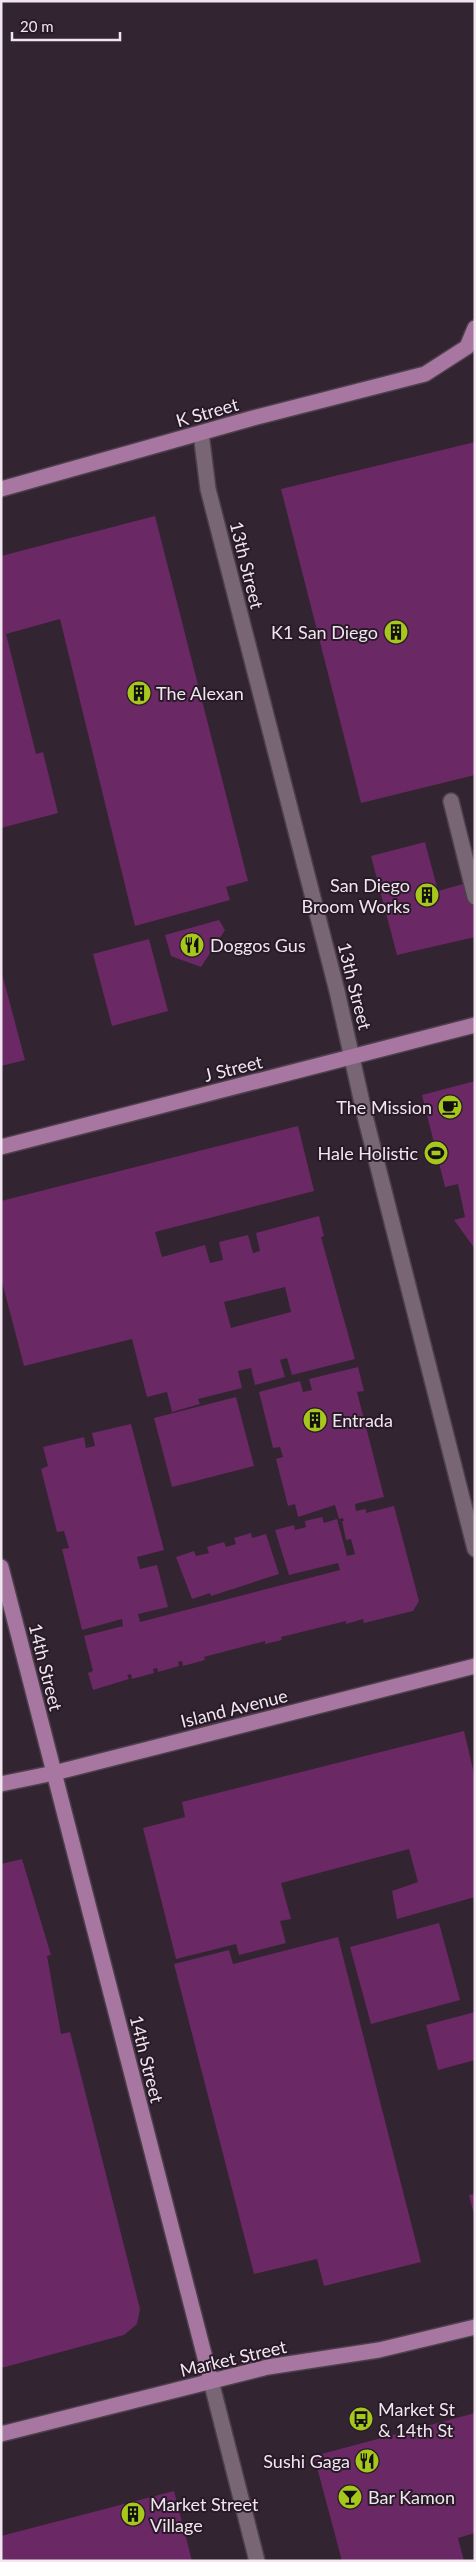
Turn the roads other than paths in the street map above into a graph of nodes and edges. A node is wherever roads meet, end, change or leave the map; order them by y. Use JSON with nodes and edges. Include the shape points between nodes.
{"nodes":[{"id":1,"x":475,"y":328,"type":"edge"},
{"id":2,"x":201,"y":433,"type":"junction"},
{"id":3,"x":1,"y":489,"type":"edge"},
{"id":4,"x":452,"y":801,"type":"dead end"},
{"id":5,"x":475,"y":897,"type":"edge"},
{"id":6,"x":475,"y":1025,"type":"edge"},
{"id":7,"x":353,"y":1056,"type":"junction"},
{"id":8,"x":1,"y":1147,"type":"edge"},
{"id":9,"x":475,"y":1549,"type":"edge"},
{"id":10,"x":1,"y":1567,"type":"edge"},
{"id":11,"x":475,"y":1666,"type":"edge"},
{"id":12,"x":54,"y":1773,"type":"junction"},
{"id":13,"x":1,"y":1784,"type":"edge"},
{"id":14,"x":475,"y":2327,"type":"edge"},
{"id":15,"x":211,"y":2381,"type":"junction"},
{"id":16,"x":1,"y":2434,"type":"edge"},
{"id":17,"x":257,"y":2561,"type":"edge"}],
"edges":[{"from":1,"to":2,"type":"main road","name":"K Street","via":[[467,347],[425,374]]},
{"from":2,"to":3,"type":"main road","name":"K Street"},
{"from":2,"to":7,"type":"street","name":"13th Street","via":[[208,489]]},
{"from":4,"to":5,"type":"street"},
{"from":6,"to":7,"type":"main road","name":"J Street"},
{"from":7,"to":8,"type":"main road","name":"J Street"},
{"from":7,"to":9,"type":"street","name":"13th Street","via":[[365,1116]]},
{"from":10,"to":12,"type":"main road","name":"14th Street"},
{"from":11,"to":12,"type":"main road","name":"Island Avenue"},
{"from":12,"to":13,"type":"main road","name":"Island Avenue"},
{"from":12,"to":15,"type":"main road","name":"14th Street"},
{"from":14,"to":15,"type":"main road","name":"Market Street","via":[[379,2350],[268,2367]]},
{"from":15,"to":16,"type":"main road","name":"Market Street"},
{"from":15,"to":17,"type":"street","name":"14th Street"}]}
